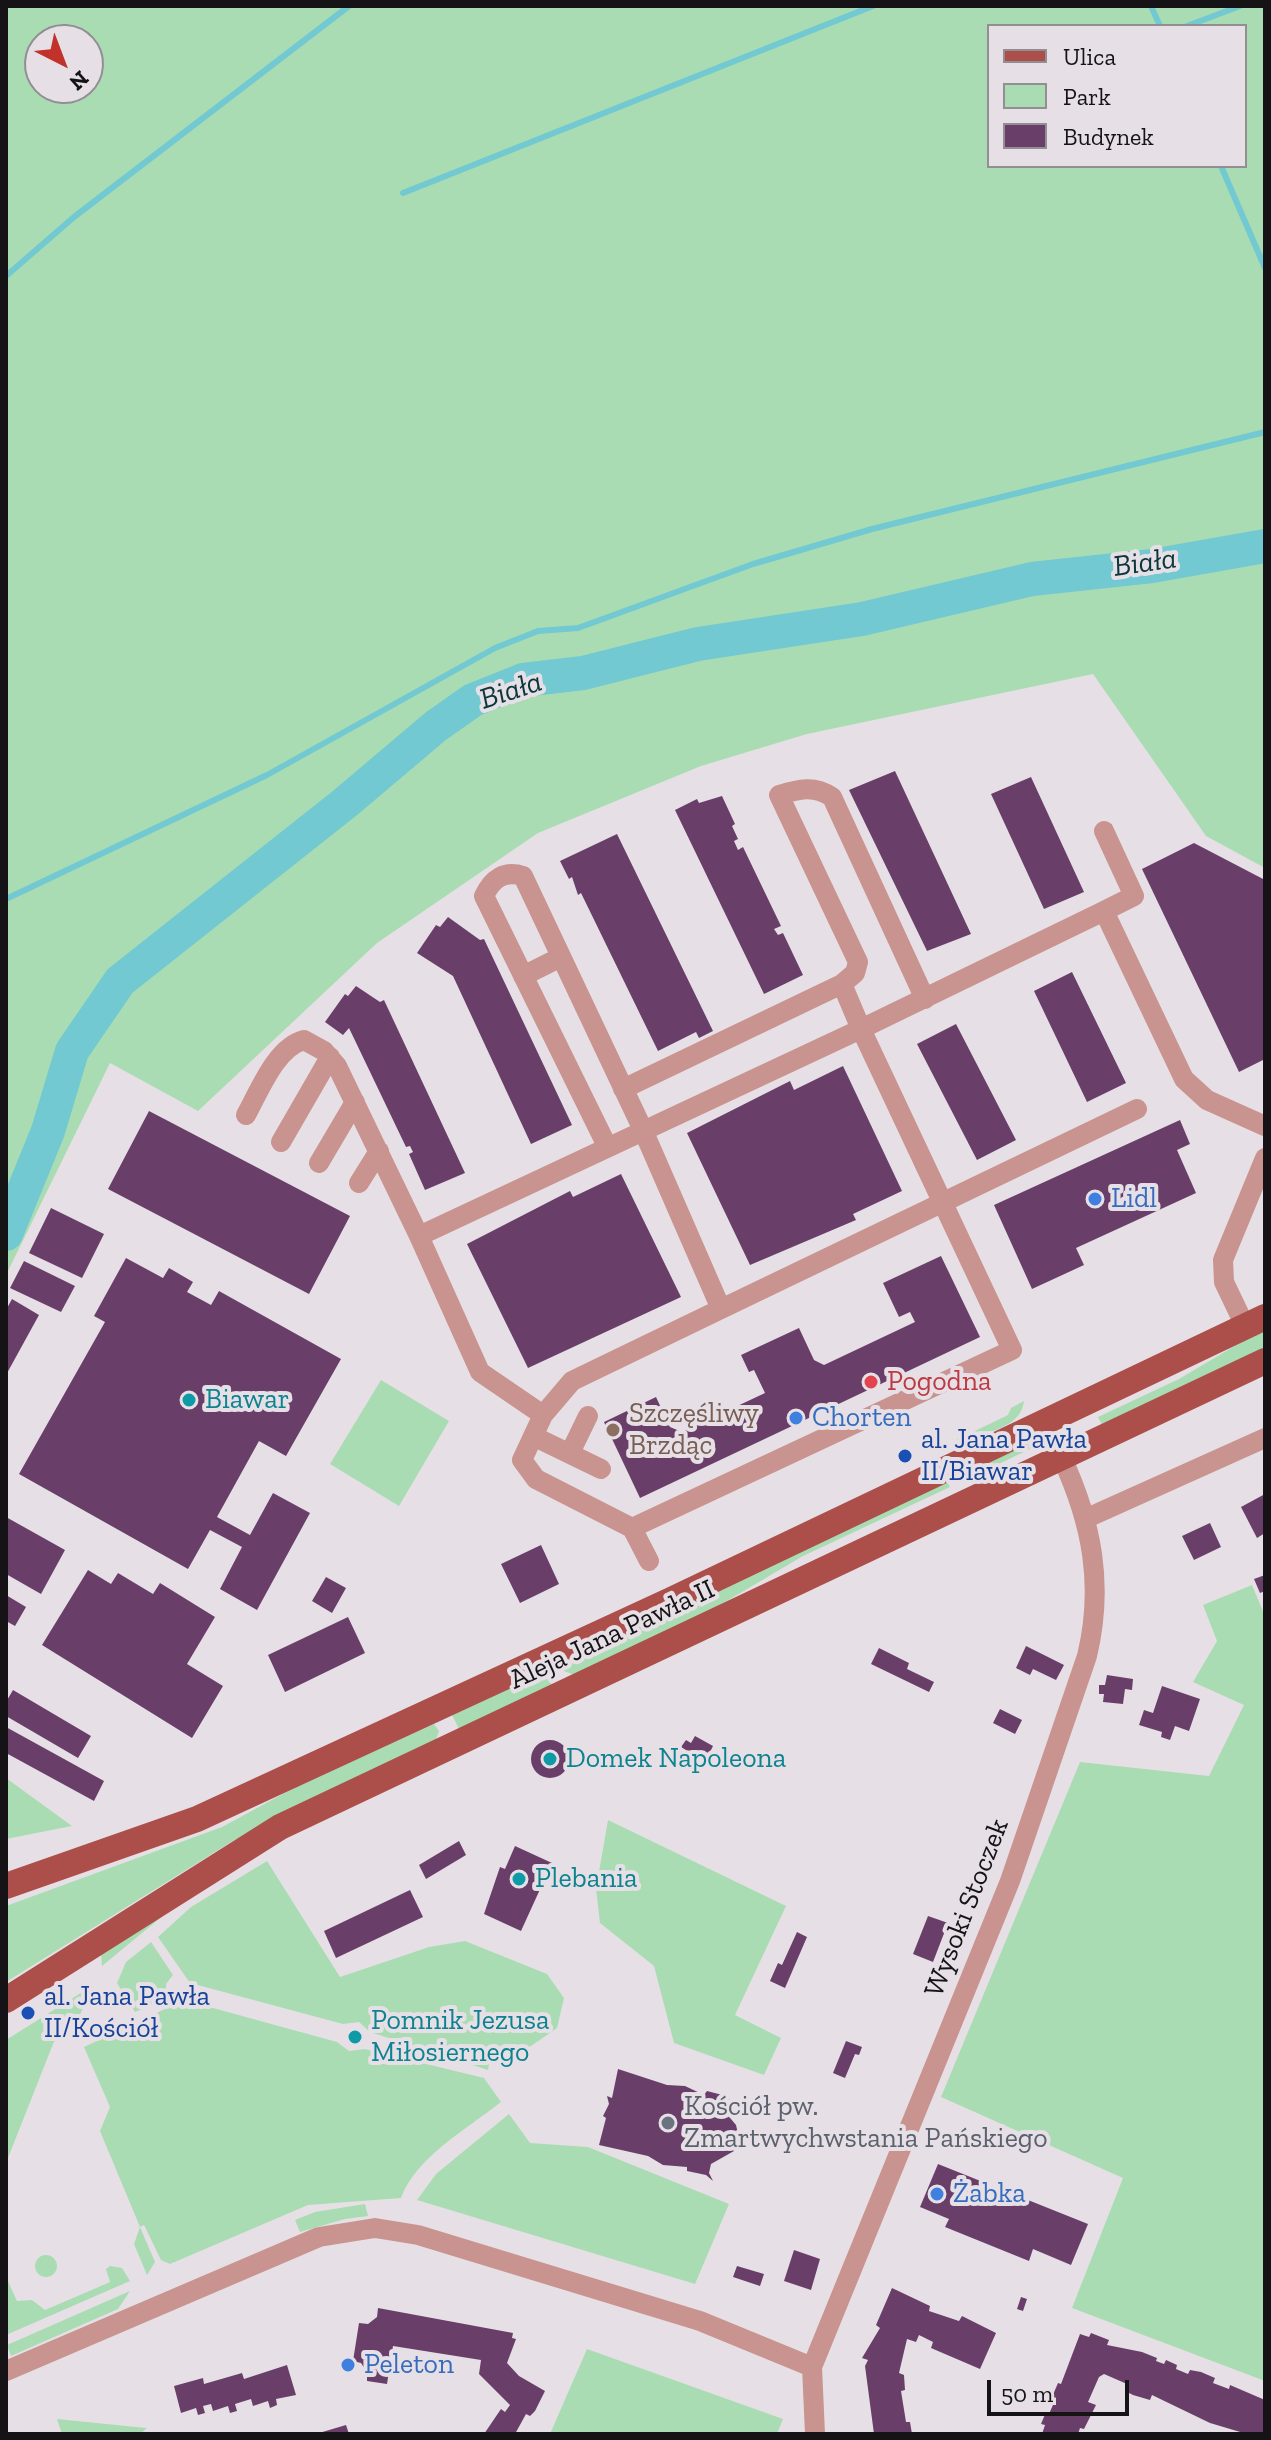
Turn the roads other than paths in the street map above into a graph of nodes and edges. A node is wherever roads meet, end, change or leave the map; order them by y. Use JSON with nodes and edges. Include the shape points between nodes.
{"nodes":[{"id":1,"x":1104,"y":831,"type":"dead end"},
{"id":2,"x":1104,"y":911,"type":"junction"},
{"id":3,"x":559,"y":958,"type":"junction"},
{"id":4,"x":523,"y":976,"type":"junction"},
{"id":5,"x":842,"y":984,"type":"junction"},
{"id":6,"x":925,"y":999,"type":"junction"},
{"id":7,"x":861,"y":1029,"type":"junction"},
{"id":8,"x":330,"y":1057,"type":"junction"},
{"id":9,"x":623,"y":1089,"type":"junction"},
{"id":10,"x":355,"y":1102,"type":"junction"},
{"id":11,"x":1137,"y":1109,"type":"dead end"},
{"id":12,"x":246,"y":1115,"type":"dead end"},
{"id":13,"x":1265,"y":1126,"type":"edge"},
{"id":14,"x":643,"y":1130,"type":"junction"},
{"id":15,"x":281,"y":1142,"type":"dead end"},
{"id":16,"x":607,"y":1146,"type":"junction"},
{"id":17,"x":379,"y":1151,"type":"junction"},
{"id":18,"x":1265,"y":1158,"type":"edge"},
{"id":19,"x":319,"y":1163,"type":"dead end"},
{"id":20,"x":359,"y":1183,"type":"dead end"},
{"id":21,"x":941,"y":1205,"type":"junction"},
{"id":22,"x":419,"y":1236,"type":"junction"},
{"id":23,"x":721,"y":1309,"type":"junction"},
{"id":24,"x":1255,"y":1322,"type":"edge"},
{"id":25,"x":1265,"y":1361,"type":"edge"},
{"id":26,"x":543,"y":1415,"type":"junction"},
{"id":27,"x":588,"y":1416,"type":"dead end"},
{"id":28,"x":1047,"y":1421,"type":"junction"},
{"id":29,"x":533,"y":1436,"type":"junction"},
{"id":30,"x":1262,"y":1446,"type":"edge"},
{"id":31,"x":570,"y":1453,"type":"junction"},
{"id":32,"x":1062,"y":1458,"type":"junction"},
{"id":33,"x":951,"y":1465,"type":"junction"},
{"id":34,"x":601,"y":1469,"type":"dead end"},
{"id":35,"x":968,"y":1501,"type":"junction"},
{"id":36,"x":1087,"y":1518,"type":"junction"},
{"id":37,"x":632,"y":1528,"type":"junction"},
{"id":38,"x":649,"y":1561,"type":"dead end"},
{"id":39,"x":6,"y":1886,"type":"edge"},
{"id":40,"x":6,"y":2000,"type":"edge"},
{"id":41,"x":812,"y":2367,"type":"junction"},
{"id":42,"x":6,"y":2371,"type":"edge"},
{"id":43,"x":815,"y":2434,"type":"edge"}],
"edges":[{"from":1,"to":2,"type":"street","via":[[1134,896]]},
{"from":2,"to":6,"type":"street"},
{"from":2,"to":13,"type":"street","via":[[1184,1079],[1207,1100]]},
{"from":3,"to":4,"type":"street"},
{"from":3,"to":4,"type":"street","via":[[523,876],[500,876],[484,896]]},
{"from":3,"to":9,"type":"street"},
{"from":4,"to":16,"type":"street"},
{"from":5,"to":6,"type":"street","via":[[855,973],[858,962],[779,795],[819,789],[832,797]]},
{"from":5,"to":7,"type":"street"},
{"from":5,"to":9,"type":"street"},
{"from":6,"to":7,"type":"street"},
{"from":7,"to":14,"type":"street"},
{"from":7,"to":21,"type":"street"},
{"from":8,"to":10,"type":"street"},
{"from":8,"to":12,"type":"street","via":[[304,1040],[291,1045]]},
{"from":8,"to":15,"type":"street"},
{"from":9,"to":14,"type":"street"},
{"from":10,"to":17,"type":"street"},
{"from":10,"to":19,"type":"street"},
{"from":11,"to":21,"type":"street"},
{"from":14,"to":16,"type":"street"},
{"from":14,"to":23,"type":"street"},
{"from":16,"to":22,"type":"street"},
{"from":17,"to":20,"type":"street"},
{"from":17,"to":22,"type":"street"},
{"from":18,"to":24,"type":"street","via":[[1223,1260],[1224,1282]]},
{"from":21,"to":23,"type":"street"},
{"from":21,"to":37,"type":"street","via":[[1012,1350]]},
{"from":22,"to":26,"type":"street","via":[[480,1372]]},
{"from":23,"to":26,"type":"street","via":[[572,1381]]},
{"from":24,"to":28,"type":"main road","name":"Aleja Jana Pawła II"},
{"from":25,"to":32,"type":"main road","name":"Aleja Jana Pawła II"},
{"from":26,"to":29,"type":"street"},
{"from":27,"to":31,"type":"street"},
{"from":28,"to":32,"type":"main road"},
{"from":28,"to":33,"type":"main road","name":"Aleja Jana Pawła II"},
{"from":29,"to":31,"type":"street"},
{"from":29,"to":37,"type":"street","via":[[522,1460],[536,1479]]},
{"from":30,"to":36,"type":"street"},
{"from":31,"to":34,"type":"street"},
{"from":32,"to":35,"type":"main road","name":"Aleja Jana Pawła II"},
{"from":32,"to":36,"type":"street","name":"Wysoki Stoczek"},
{"from":33,"to":35,"type":"main road"},
{"from":33,"to":39,"type":"main road","name":"Aleja Jana Pawła II","via":[[197,1819]]},
{"from":35,"to":40,"type":"main road","name":"Aleja Jana Pawła II","via":[[280,1827]]},
{"from":36,"to":41,"type":"street","name":"Wysoki Stoczek","via":[[1096,1584],[1087,1656],[1010,1881]]},
{"from":37,"to":38,"type":"street"},
{"from":41,"to":42,"type":"street","via":[[687,2317],[418,2235],[375,2228],[319,2237]]},
{"from":41,"to":43,"type":"street"}]}
